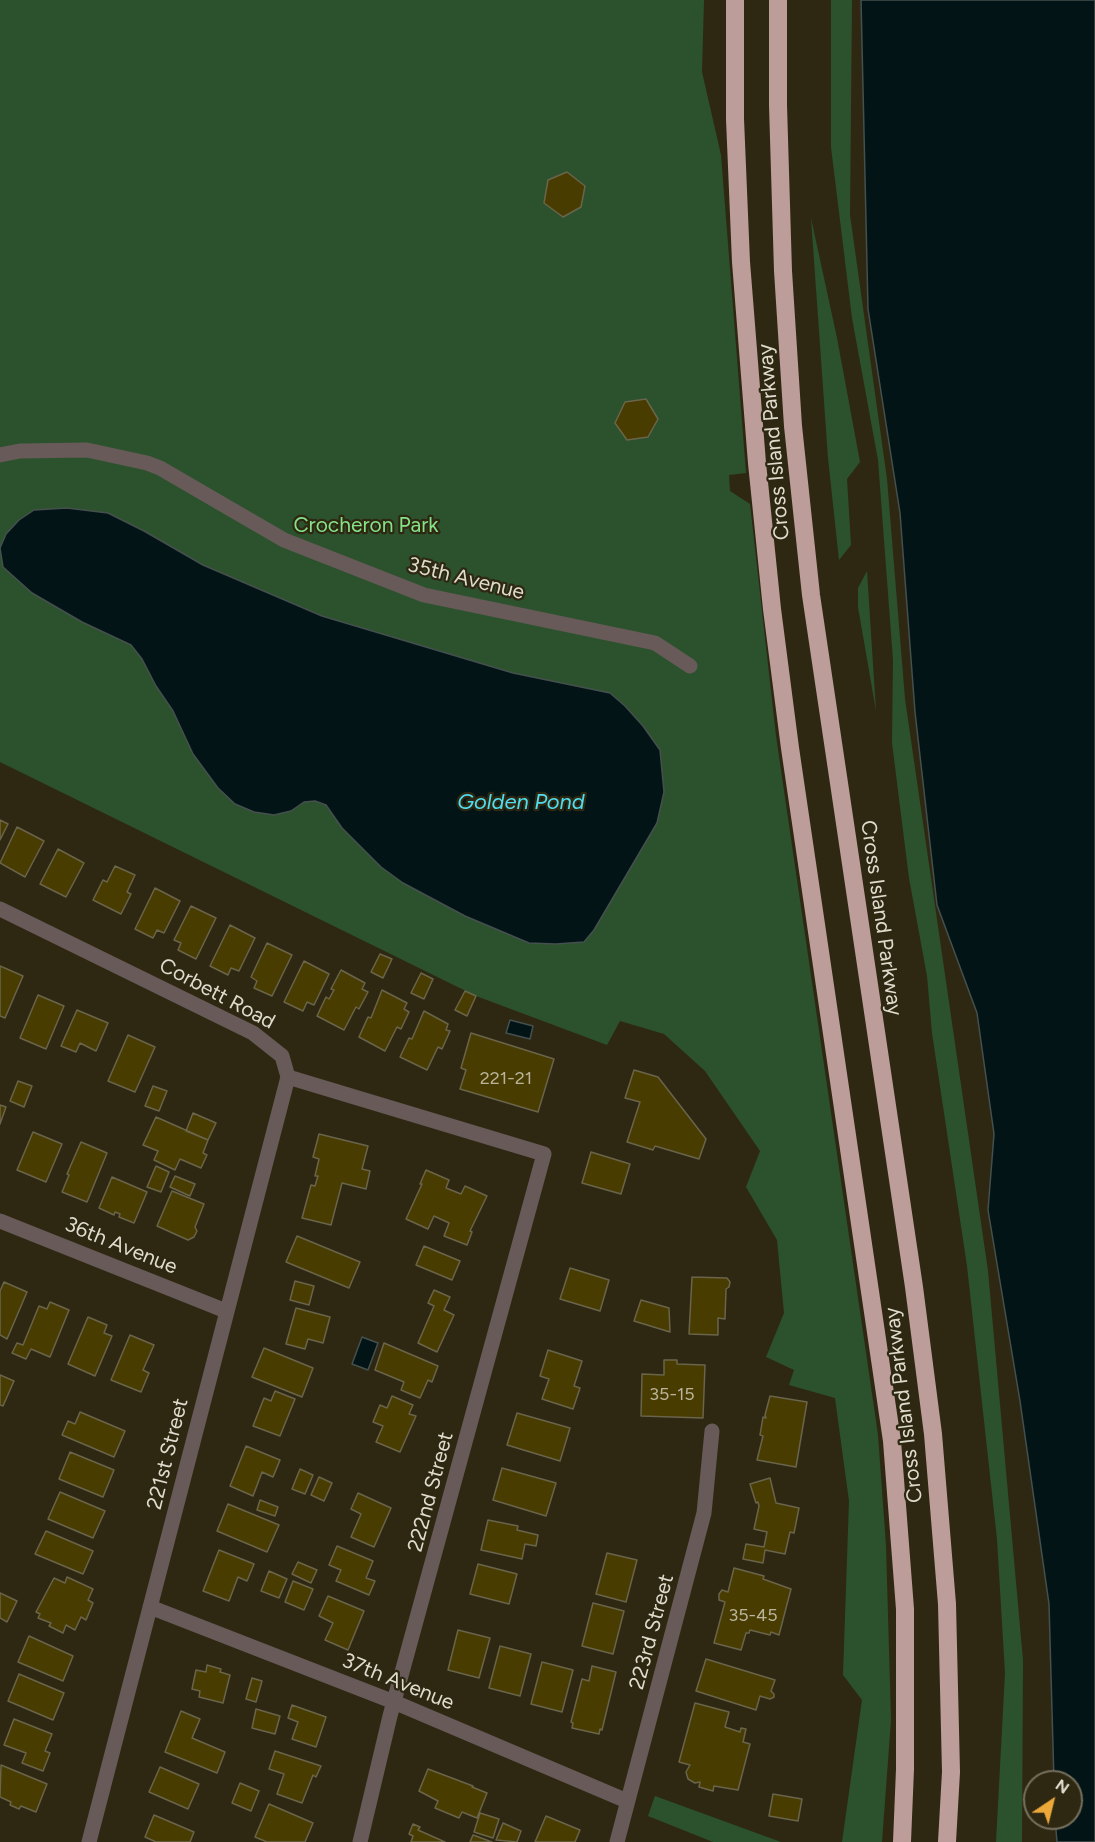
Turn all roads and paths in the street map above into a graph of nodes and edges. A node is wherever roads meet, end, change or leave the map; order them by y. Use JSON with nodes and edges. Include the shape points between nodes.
{"nodes":[{"id":1,"x":735,"y":0,"type":"edge"},
{"id":2,"x":778,"y":0,"type":"edge"},
{"id":3,"x":0,"y":455,"type":"edge"},
{"id":4,"x":690,"y":666,"type":"dead end"},
{"id":5,"x":0,"y":909,"type":"edge"},
{"id":6,"x":288,"y":1077,"type":"junction"},
{"id":7,"x":0,"y":1221,"type":"edge"},
{"id":8,"x":226,"y":1311,"type":"junction"},
{"id":9,"x":712,"y":1431,"type":"dead end"},
{"id":10,"x":150,"y":1607,"type":"junction"},
{"id":11,"x":394,"y":1702,"type":"junction"},
{"id":12,"x":627,"y":1801,"type":"junction"},
{"id":13,"x":89,"y":1842,"type":"edge"},
{"id":14,"x":360,"y":1842,"type":"edge"},
{"id":15,"x":617,"y":1842,"type":"edge"},
{"id":16,"x":902,"y":1842,"type":"edge"},
{"id":17,"x":947,"y":1842,"type":"edge"}],
"edges":[{"from":1,"to":16,"type":"highway","name":"Cross Island Parkway","via":[[741,262],[772,609],[892,1441],[905,1609]]},
{"from":2,"to":17,"type":"highway","name":"Cross Island Parkway","via":[[782,259],[793,426],[811,595],[933,1434],[947,1604],[951,1772]]},
{"from":3,"to":4,"type":"street","name":"35th Avenue","via":[[87,450],[147,463],[284,540],[424,596],[655,643]]},
{"from":5,"to":6,"type":"street","name":"Corbett Road","via":[[254,1033],[282,1056]]},
{"from":6,"to":8,"type":"street","name":"221st Street"},
{"from":6,"to":11,"type":"street","name":"222nd Street","via":[[544,1154]]},
{"from":7,"to":8,"type":"street","name":"36th Avenue"},
{"from":8,"to":10,"type":"street","name":"221st Street"},
{"from":9,"to":12,"type":"street","name":"223rd Street","via":[[702,1523]]},
{"from":10,"to":11,"type":"street","name":"37th Avenue"},
{"from":10,"to":13,"type":"street","name":"221st Street"},
{"from":11,"to":12,"type":"street","name":"37th Avenue"},
{"from":11,"to":14,"type":"street","name":"222nd Street"},
{"from":12,"to":15,"type":"street","name":"223rd Street"}]}
